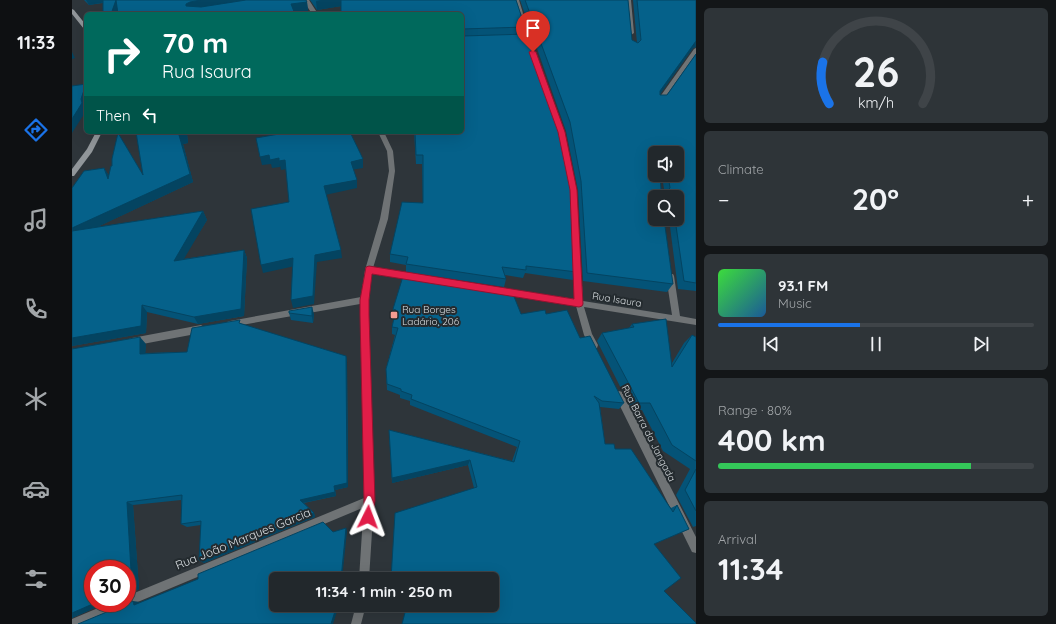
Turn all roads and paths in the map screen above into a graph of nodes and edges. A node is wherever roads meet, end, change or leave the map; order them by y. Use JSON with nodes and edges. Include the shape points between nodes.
{"nodes":[{"id":1,"x":306,"y":0,"type":"edge"},
{"id":2,"x":516,"y":0,"type":"edge"},
{"id":3,"x":628,"y":0,"type":"edge"},
{"id":4,"x":72,"y":11,"type":"edge"},
{"id":5,"x":314,"y":12,"type":"edge"},
{"id":6,"x":84,"y":26,"type":"edge"},
{"id":7,"x":632,"y":42,"type":"edge"},
{"id":8,"x":696,"y":50,"type":"edge"},
{"id":9,"x":533,"y":53,"type":"edge"},
{"id":10,"x":659,"y":102,"type":"edge"},
{"id":11,"x":98,"y":134,"type":"edge"},
{"id":12,"x":382,"y":134,"type":"edge"},
{"id":13,"x":568,"y":161,"type":"edge"},
{"id":14,"x":72,"y":174,"type":"edge"},
{"id":15,"x":669,"y":265,"type":"edge"},
{"id":16,"x":369,"y":270,"type":"junction"},
{"id":17,"x":423,"y":278,"type":"edge"},
{"id":18,"x":493,"y":290,"type":"edge"},
{"id":19,"x":364,"y":300,"type":"junction"},
{"id":20,"x":579,"y":304,"type":"junction"},
{"id":21,"x":676,"y":318,"type":"junction"},
{"id":22,"x":696,"y":322,"type":"edge"},
{"id":23,"x":126,"y":343,"type":"edge"},
{"id":24,"x":597,"y":353,"type":"edge"},
{"id":25,"x":614,"y":386,"type":"edge"},
{"id":26,"x":369,"y":501,"type":"junction"},
{"id":27,"x":696,"y":548,"type":"edge"},
{"id":28,"x":364,"y":572,"type":"edge"},
{"id":29,"x":136,"y":597,"type":"edge"},
{"id":30,"x":101,"y":612,"type":"edge"},
{"id":31,"x":359,"y":612,"type":"edge"},
{"id":32,"x":72,"y":624,"type":"edge"},
{"id":33,"x":356,"y":624,"type":"edge"}],
"edges":[{"from":1,"to":5,"type":"street"},
{"from":2,"to":9,"type":"street","via":[[524,39]]},
{"from":3,"to":7,"type":"street"},
{"from":4,"to":6,"type":"main road"},
{"from":8,"to":10,"type":"street"},
{"from":11,"to":14,"type":"main road","via":[[90,150]]},
{"from":12,"to":16,"type":"street","via":[[390,151],[392,171],[384,219]]},
{"from":13,"to":20,"type":"street","via":[[574,190]]},
{"from":15,"to":21,"type":"street"},
{"from":16,"to":17,"type":"street"},
{"from":16,"to":19,"type":"street"},
{"from":18,"to":20,"type":"street","name":"Rua Isaura"},
{"from":19,"to":23,"type":"street"},
{"from":19,"to":26,"type":"street"},
{"from":20,"to":21,"type":"street","name":"Rua Isaura"},
{"from":20,"to":24,"type":"street","via":[[588,335]]},
{"from":21,"to":22,"type":"street","name":"Rua Isaura"},
{"from":25,"to":27,"type":"street","name":"Rua Barra da Jangada"},
{"from":26,"to":28,"type":"street"},
{"from":26,"to":29,"type":"street","name":"Rua João Marques Garcia"},
{"from":30,"to":32,"type":"street"},
{"from":31,"to":33,"type":"street"}]}
